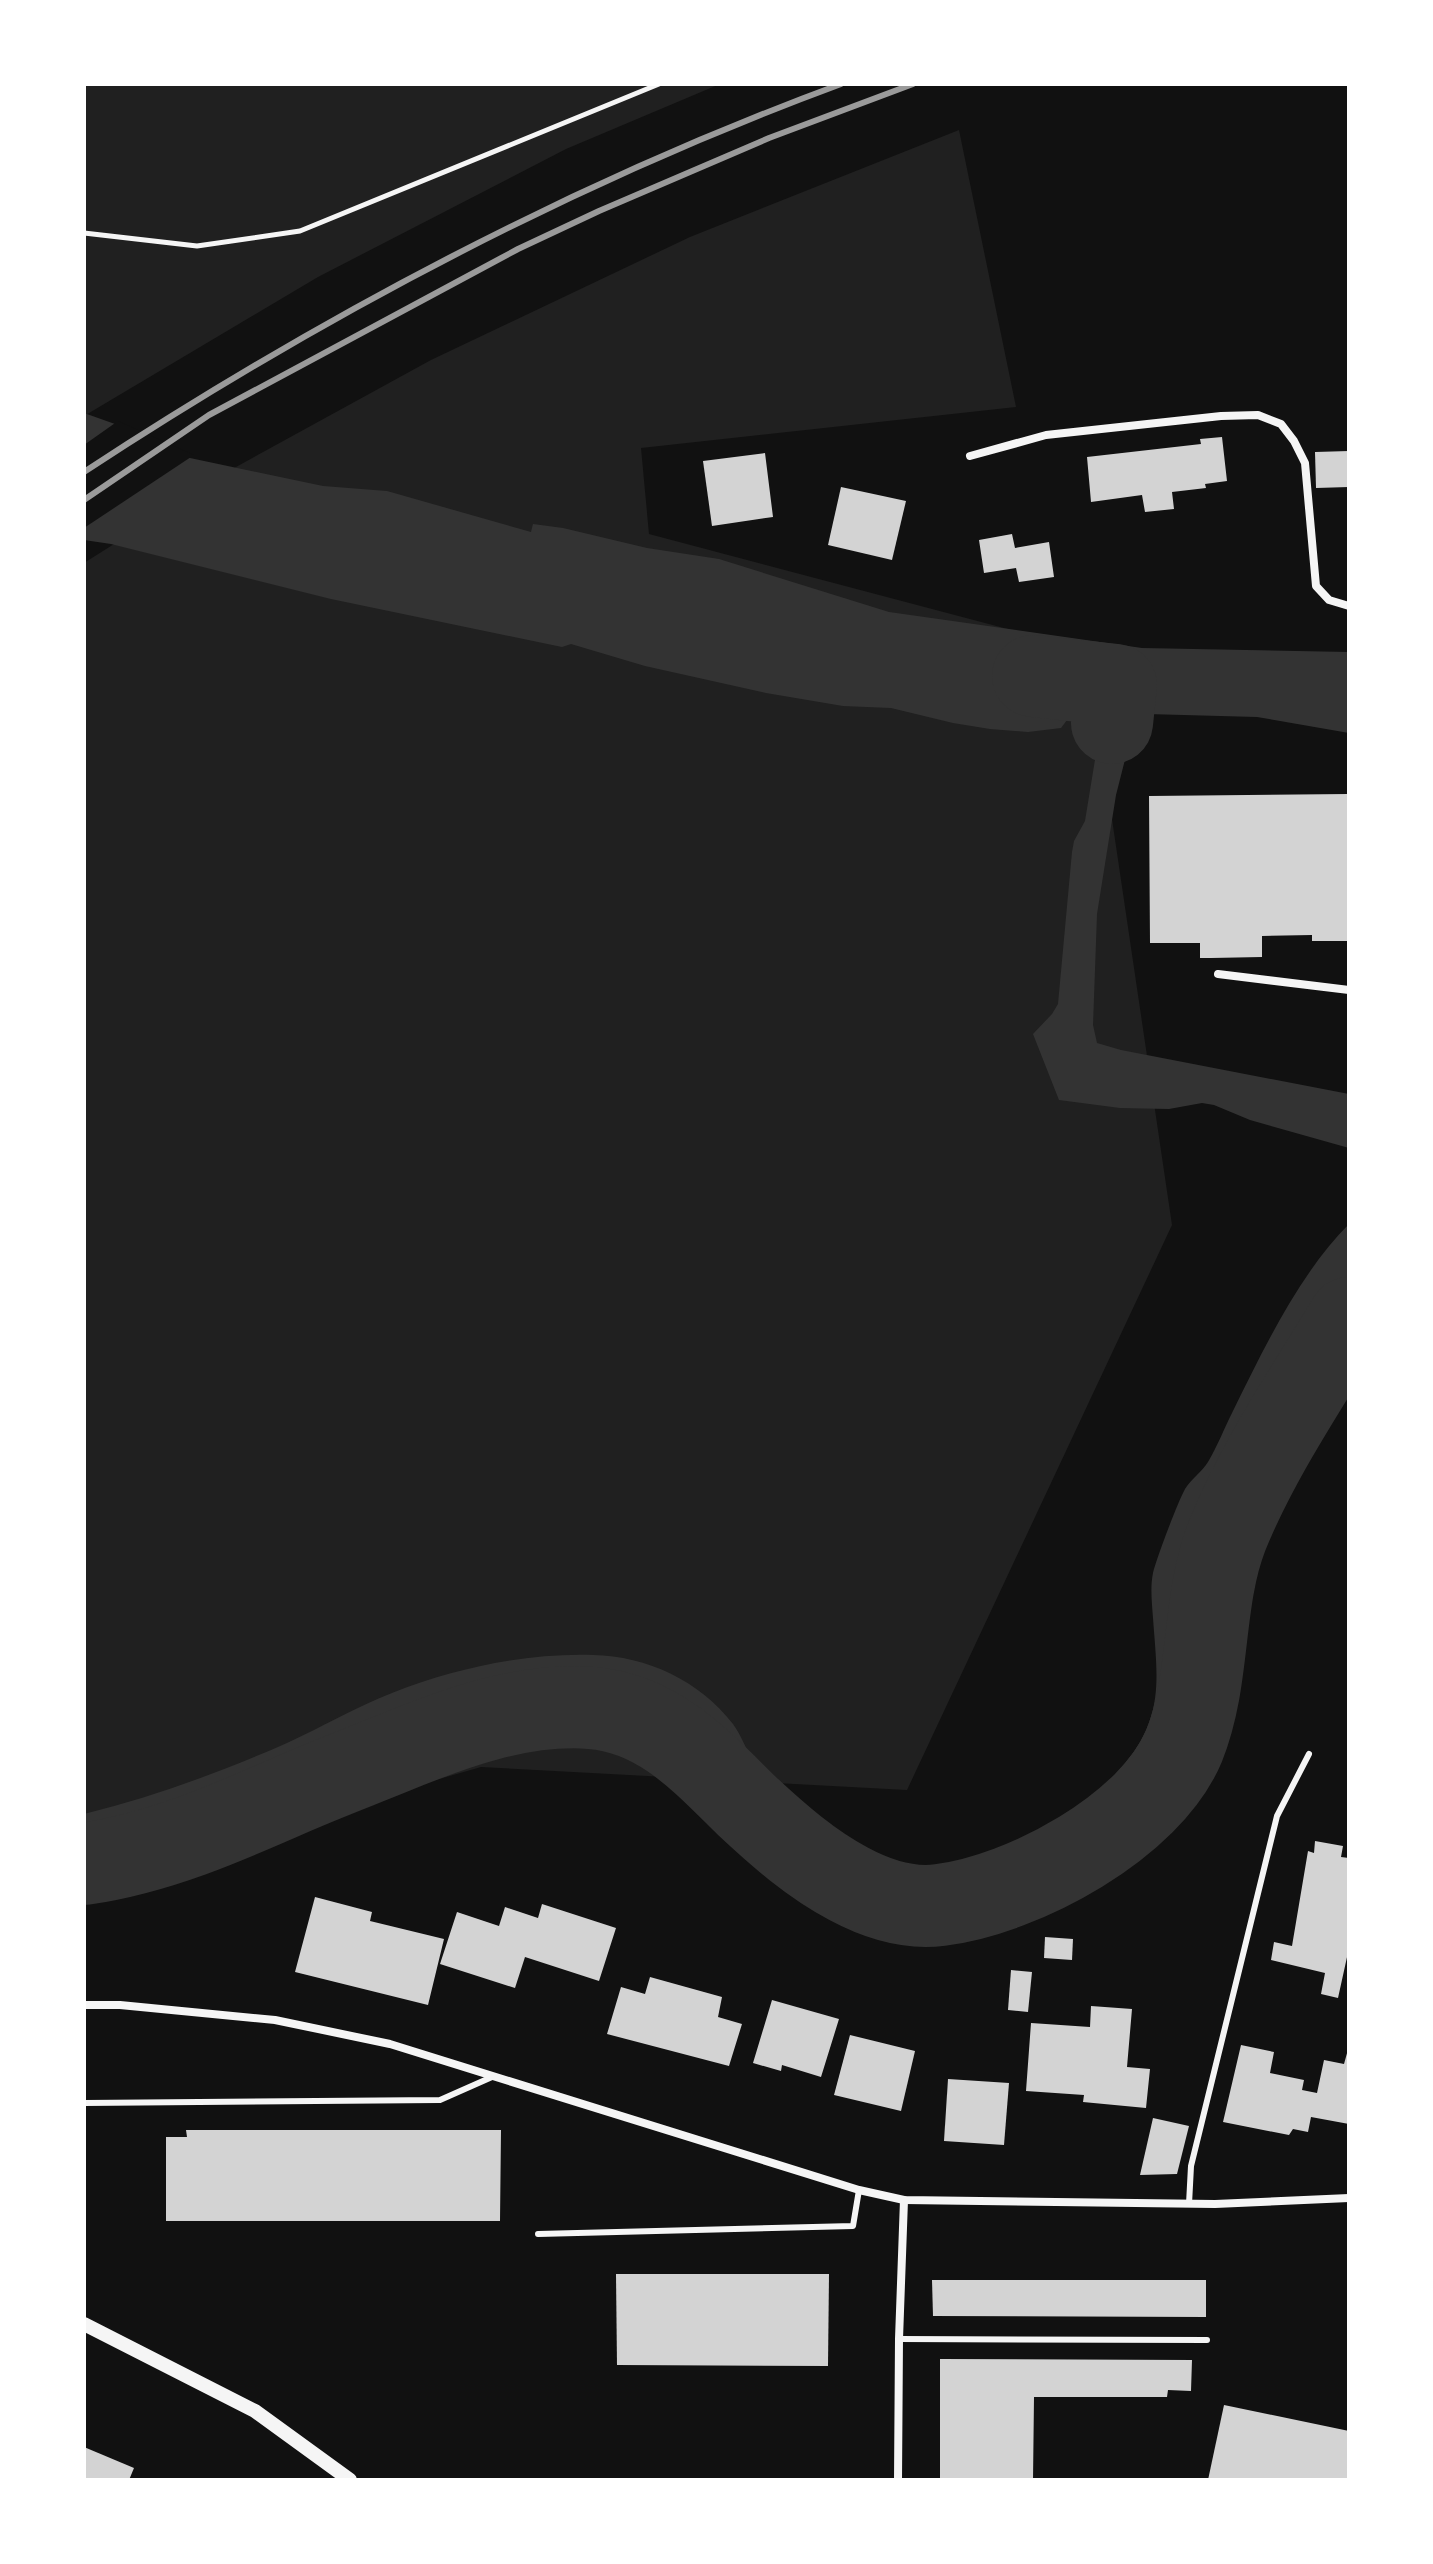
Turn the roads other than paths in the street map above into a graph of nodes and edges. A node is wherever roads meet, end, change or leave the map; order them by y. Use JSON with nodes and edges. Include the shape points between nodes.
{"nodes":[{"id":1,"x":970,"y":456,"type":"dead end"},
{"id":2,"x":1349,"y":606,"type":"edge"},
{"id":3,"x":1218,"y":974,"type":"dead end"},
{"id":4,"x":1349,"y":990,"type":"edge"},
{"id":5,"x":1309,"y":1754,"type":"dead end"},
{"id":6,"x":84,"y":2005,"type":"edge"},
{"id":7,"x":492,"y":2077,"type":"junction"},
{"id":8,"x":84,"y":2103,"type":"edge"},
{"id":9,"x":859,"y":2190,"type":"junction"},
{"id":10,"x":1349,"y":2198,"type":"edge"},
{"id":11,"x":904,"y":2200,"type":"junction"},
{"id":12,"x":1189,"y":2204,"type":"junction"},
{"id":13,"x":538,"y":2234,"type":"dead end"},
{"id":14,"x":84,"y":2324,"type":"edge"},
{"id":15,"x":899,"y":2339,"type":"junction"},
{"id":16,"x":1207,"y":2340,"type":"dead end"},
{"id":17,"x":350,"y":2480,"type":"edge"},
{"id":18,"x":898,"y":2480,"type":"edge"}],
"edges":[{"from":1,"to":2,"type":"street","via":[[1046,435],[1221,416],[1258,415],[1281,424],[1305,463],[1316,586],[1329,600]]},
{"from":3,"to":4,"type":"street"},
{"from":5,"to":12,"type":"lane","via":[[1277,1816],[1191,2166]]},
{"from":6,"to":7,"type":"street","via":[[275,2020],[390,2044]]},
{"from":7,"to":8,"type":"lane","via":[[440,2100]]},
{"from":7,"to":9,"type":"street"},
{"from":9,"to":11,"type":"street"},
{"from":9,"to":13,"type":"lane","via":[[853,2226]]},
{"from":10,"to":12,"type":"street"},
{"from":11,"to":12,"type":"street"},
{"from":11,"to":15,"type":"street"},
{"from":14,"to":17,"type":"street","via":[[255,2411]]},
{"from":15,"to":16,"type":"lane"},
{"from":15,"to":18,"type":"street"}]}
